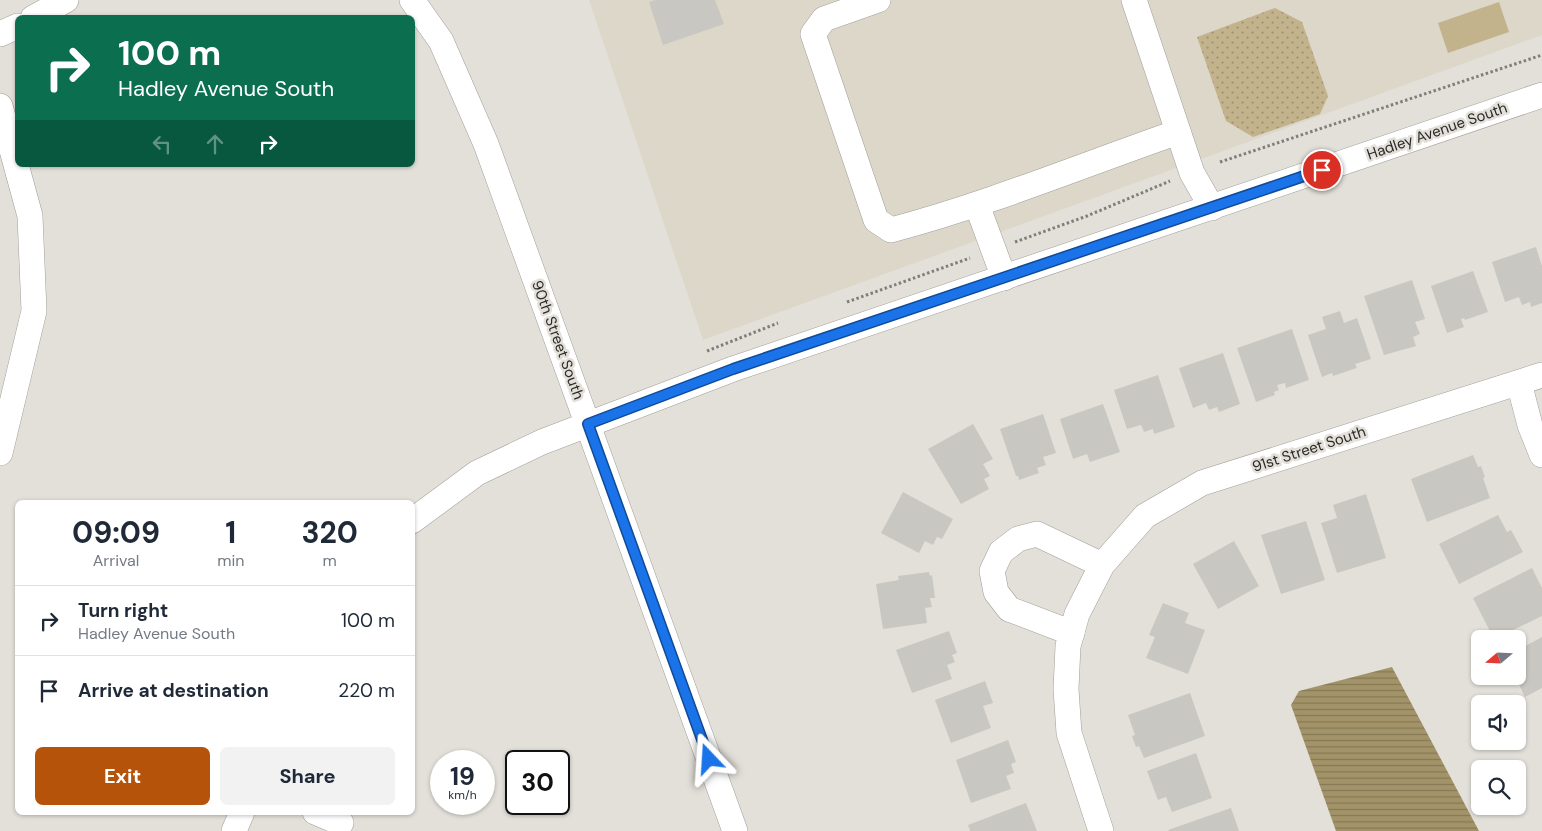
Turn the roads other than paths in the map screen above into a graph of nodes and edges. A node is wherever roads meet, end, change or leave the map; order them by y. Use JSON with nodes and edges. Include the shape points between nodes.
{"nodes":[{"id":1,"x":66,"y":0,"type":"edge"},
{"id":2,"x":412,"y":0,"type":"edge"},
{"id":3,"x":878,"y":0,"type":"edge"},
{"id":4,"x":1134,"y":0,"type":"edge"},
{"id":5,"x":38,"y":15,"type":"edge"},
{"id":6,"x":15,"y":27,"type":"edge"},
{"id":7,"x":0,"y":34,"type":"edge"},
{"id":8,"x":1542,"y":95,"type":"edge"},
{"id":9,"x":0,"y":106,"type":"edge"},
{"id":10,"x":1178,"y":132,"type":"junction"},
{"id":11,"x":15,"y":161,"type":"edge"},
{"id":12,"x":17,"y":167,"type":"edge"},
{"id":13,"x":977,"y":205,"type":"junction"},
{"id":14,"x":1212,"y":208,"type":"junction"},
{"id":15,"x":1004,"y":278,"type":"junction"},
{"id":16,"x":1530,"y":379,"type":"edge"},
{"id":17,"x":588,"y":424,"type":"junction"},
{"id":18,"x":0,"y":452,"type":"edge"},
{"id":19,"x":1542,"y":455,"type":"edge"},
{"id":20,"x":415,"y":519,"type":"edge"},
{"id":21,"x":1102,"y":565,"type":"junction"},
{"id":22,"x":1072,"y":633,"type":"junction"},
{"id":23,"x":241,"y":815,"type":"edge"},
{"id":24,"x":322,"y":815,"type":"edge"},
{"id":25,"x":341,"y":823,"type":"dead end"},
{"id":26,"x":234,"y":831,"type":"edge"},
{"id":27,"x":735,"y":831,"type":"edge"},
{"id":28,"x":1101,"y":831,"type":"edge"}],
"edges":[{"from":1,"to":5,"type":"street"},
{"from":2,"to":17,"type":"street","name":"90th Street South","via":[[441,42],[486,144]]},
{"from":3,"to":13,"type":"street","via":[[824,19],[813,34],[876,220],[891,230]]},
{"from":4,"to":10,"type":"street"},
{"from":6,"to":7,"type":"street"},
{"from":8,"to":14,"type":"street","name":"Hadley Avenue South"},
{"from":9,"to":11,"type":"street"},
{"from":10,"to":13,"type":"street"},
{"from":10,"to":14,"type":"street","via":[[1192,173]]},
{"from":12,"to":18,"type":"street","via":[[30,216],[34,312]]},
{"from":13,"to":15,"type":"street"},
{"from":14,"to":15,"type":"street","name":"Hadley Avenue South"},
{"from":15,"to":17,"type":"street","name":"Hadley Avenue South","via":[[733,369]]},
{"from":16,"to":19,"type":"street","via":[[1530,425]]},
{"from":16,"to":21,"type":"street","name":"91st Street South","via":[[1202,483],[1145,516]]},
{"from":17,"to":20,"type":"street","name":"Hadley Avenue South","via":[[477,473]]},
{"from":17,"to":27,"type":"street","name":"90th Street South"},
{"from":21,"to":22,"type":"street","name":"91st Street South","via":[[1077,614]]},
{"from":21,"to":22,"type":"street","via":[[1037,534],[1018,539],[1000,552],[992,571],[996,592],[1009,608]]},
{"from":22,"to":28,"type":"street","name":"91st Street South","via":[[1068,646],[1066,689],[1070,733]]},
{"from":23,"to":26,"type":"street"},
{"from":24,"to":25,"type":"street"}]}
